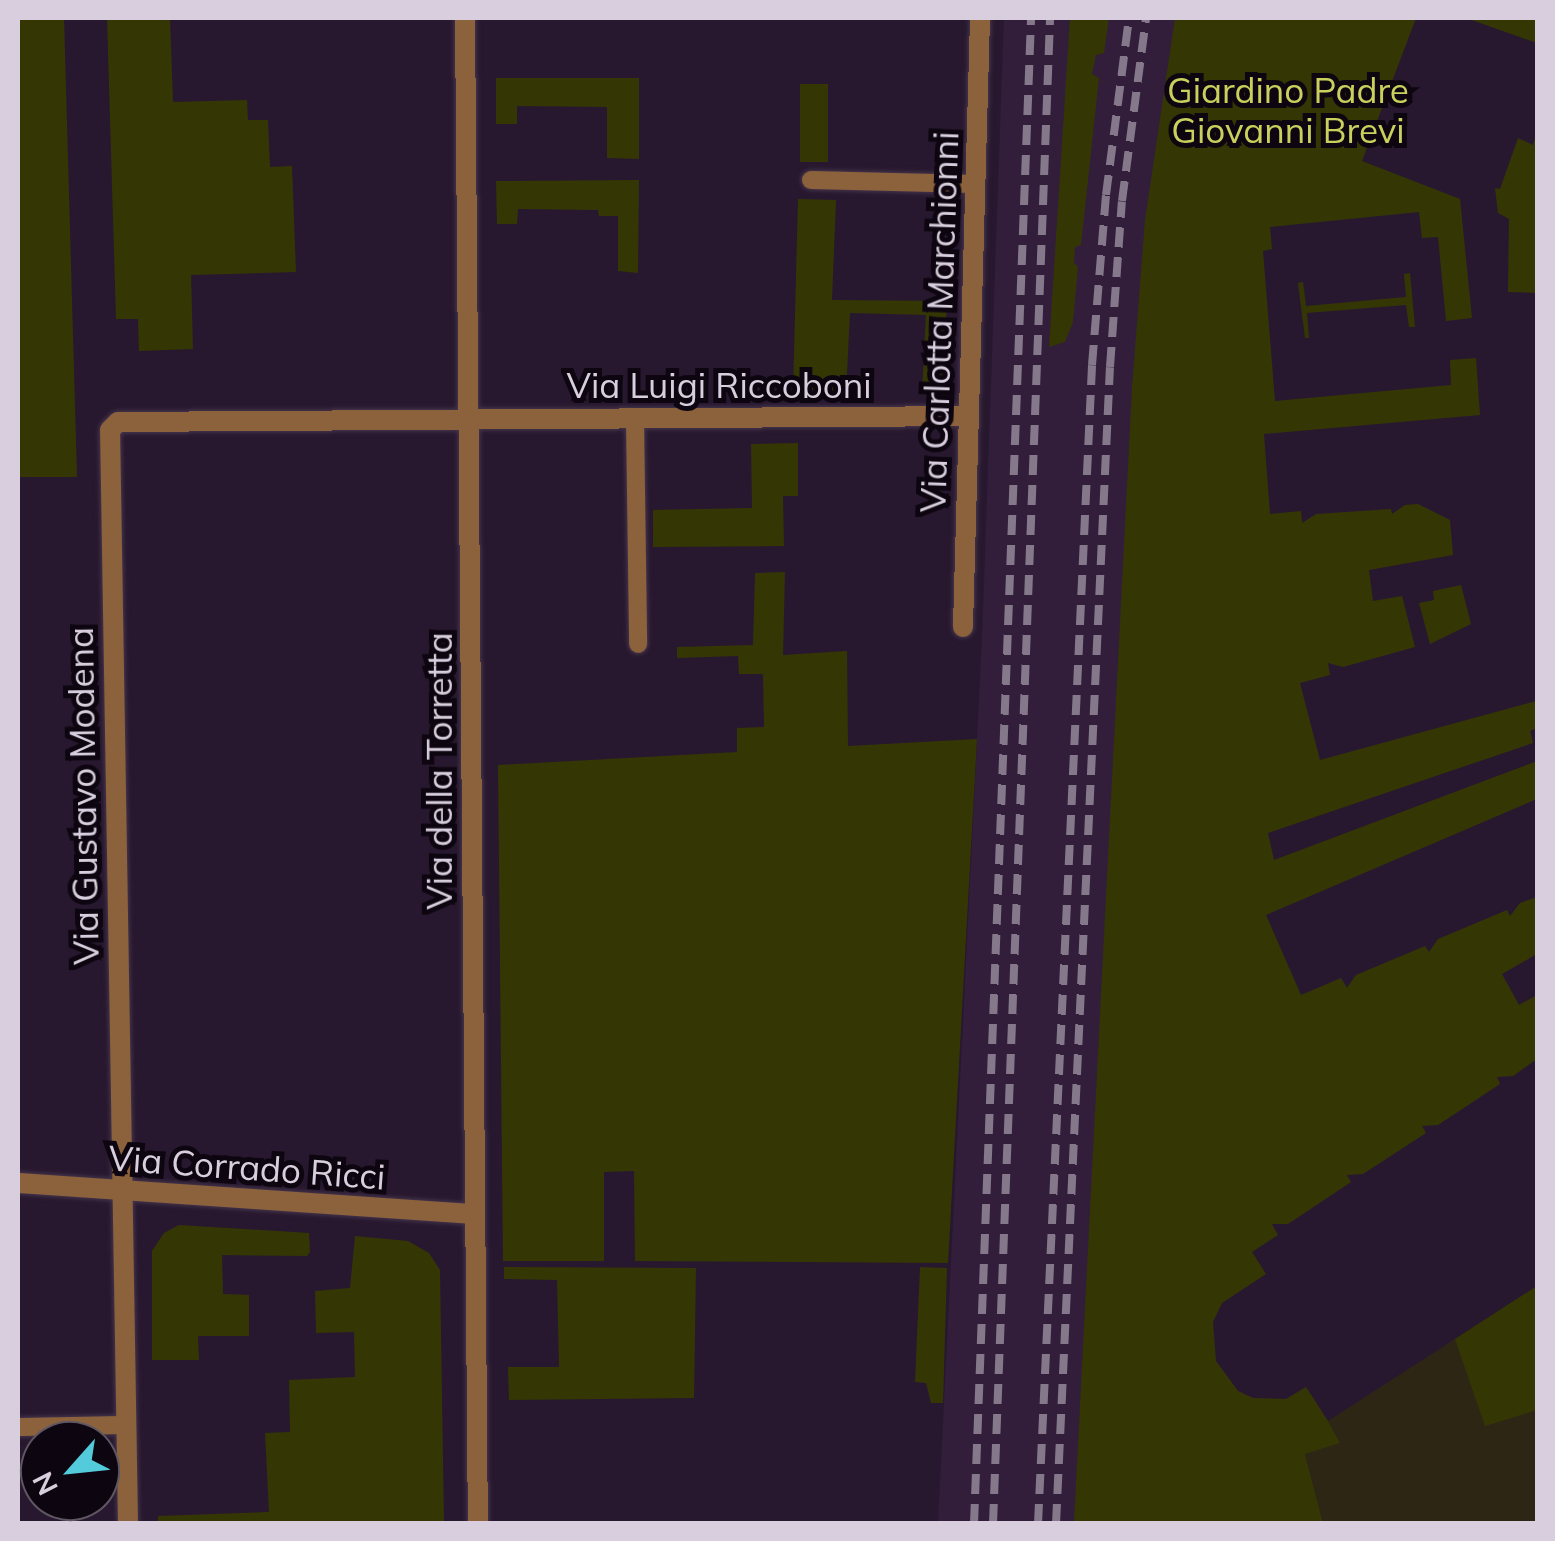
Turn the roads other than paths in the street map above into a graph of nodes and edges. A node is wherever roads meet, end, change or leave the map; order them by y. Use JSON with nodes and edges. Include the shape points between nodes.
{"nodes":[{"id":1,"x":465,"y":18,"type":"edge"},
{"id":2,"x":980,"y":18,"type":"edge"},
{"id":3,"x":811,"y":180,"type":"dead end"},
{"id":4,"x":976,"y":184,"type":"junction"},
{"id":5,"x":969,"y":416,"type":"junction"},
{"id":6,"x":635,"y":419,"type":"junction"},
{"id":7,"x":470,"y":420,"type":"junction"},
{"id":8,"x":963,"y":628,"type":"dead end"},
{"id":9,"x":638,"y":644,"type":"dead end"},
{"id":10,"x":18,"y":1184,"type":"edge"},
{"id":11,"x":121,"y":1192,"type":"junction"},
{"id":12,"x":472,"y":1214,"type":"junction"},
{"id":13,"x":126,"y":1425,"type":"junction"},
{"id":14,"x":18,"y":1427,"type":"edge"},
{"id":15,"x":128,"y":1524,"type":"edge"},
{"id":16,"x":478,"y":1524,"type":"edge"}],
"edges":[{"from":1,"to":7,"type":"street","name":"Via della Torretta"},
{"from":2,"to":4,"type":"street","name":"Via Carlotta Marchionni"},
{"from":3,"to":4,"type":"lane"},
{"from":4,"to":5,"type":"street","name":"Via Carlotta Marchionni"},
{"from":5,"to":6,"type":"street","name":"Via Luigi Riccoboni"},
{"from":5,"to":8,"type":"street","name":"Via Carlotta Marchionni"},
{"from":6,"to":7,"type":"street","name":"Via Luigi Riccoboni"},
{"from":6,"to":9,"type":"lane"},
{"from":7,"to":11,"type":"street","name":"Via Gustavo Modena","via":[[118,422],[110,430]]},
{"from":7,"to":12,"type":"street","name":"Via della Torretta"},
{"from":10,"to":11,"type":"street","name":"Via Corrado Ricci"},
{"from":11,"to":12,"type":"street","name":"Via Corrado Ricci"},
{"from":11,"to":13,"type":"street","name":"Via Gustavo Modena"},
{"from":12,"to":16,"type":"street","name":"Via della Torretta"},
{"from":13,"to":14,"type":"lane"},
{"from":13,"to":15,"type":"street","name":"Via Gustavo Modena"}]}
